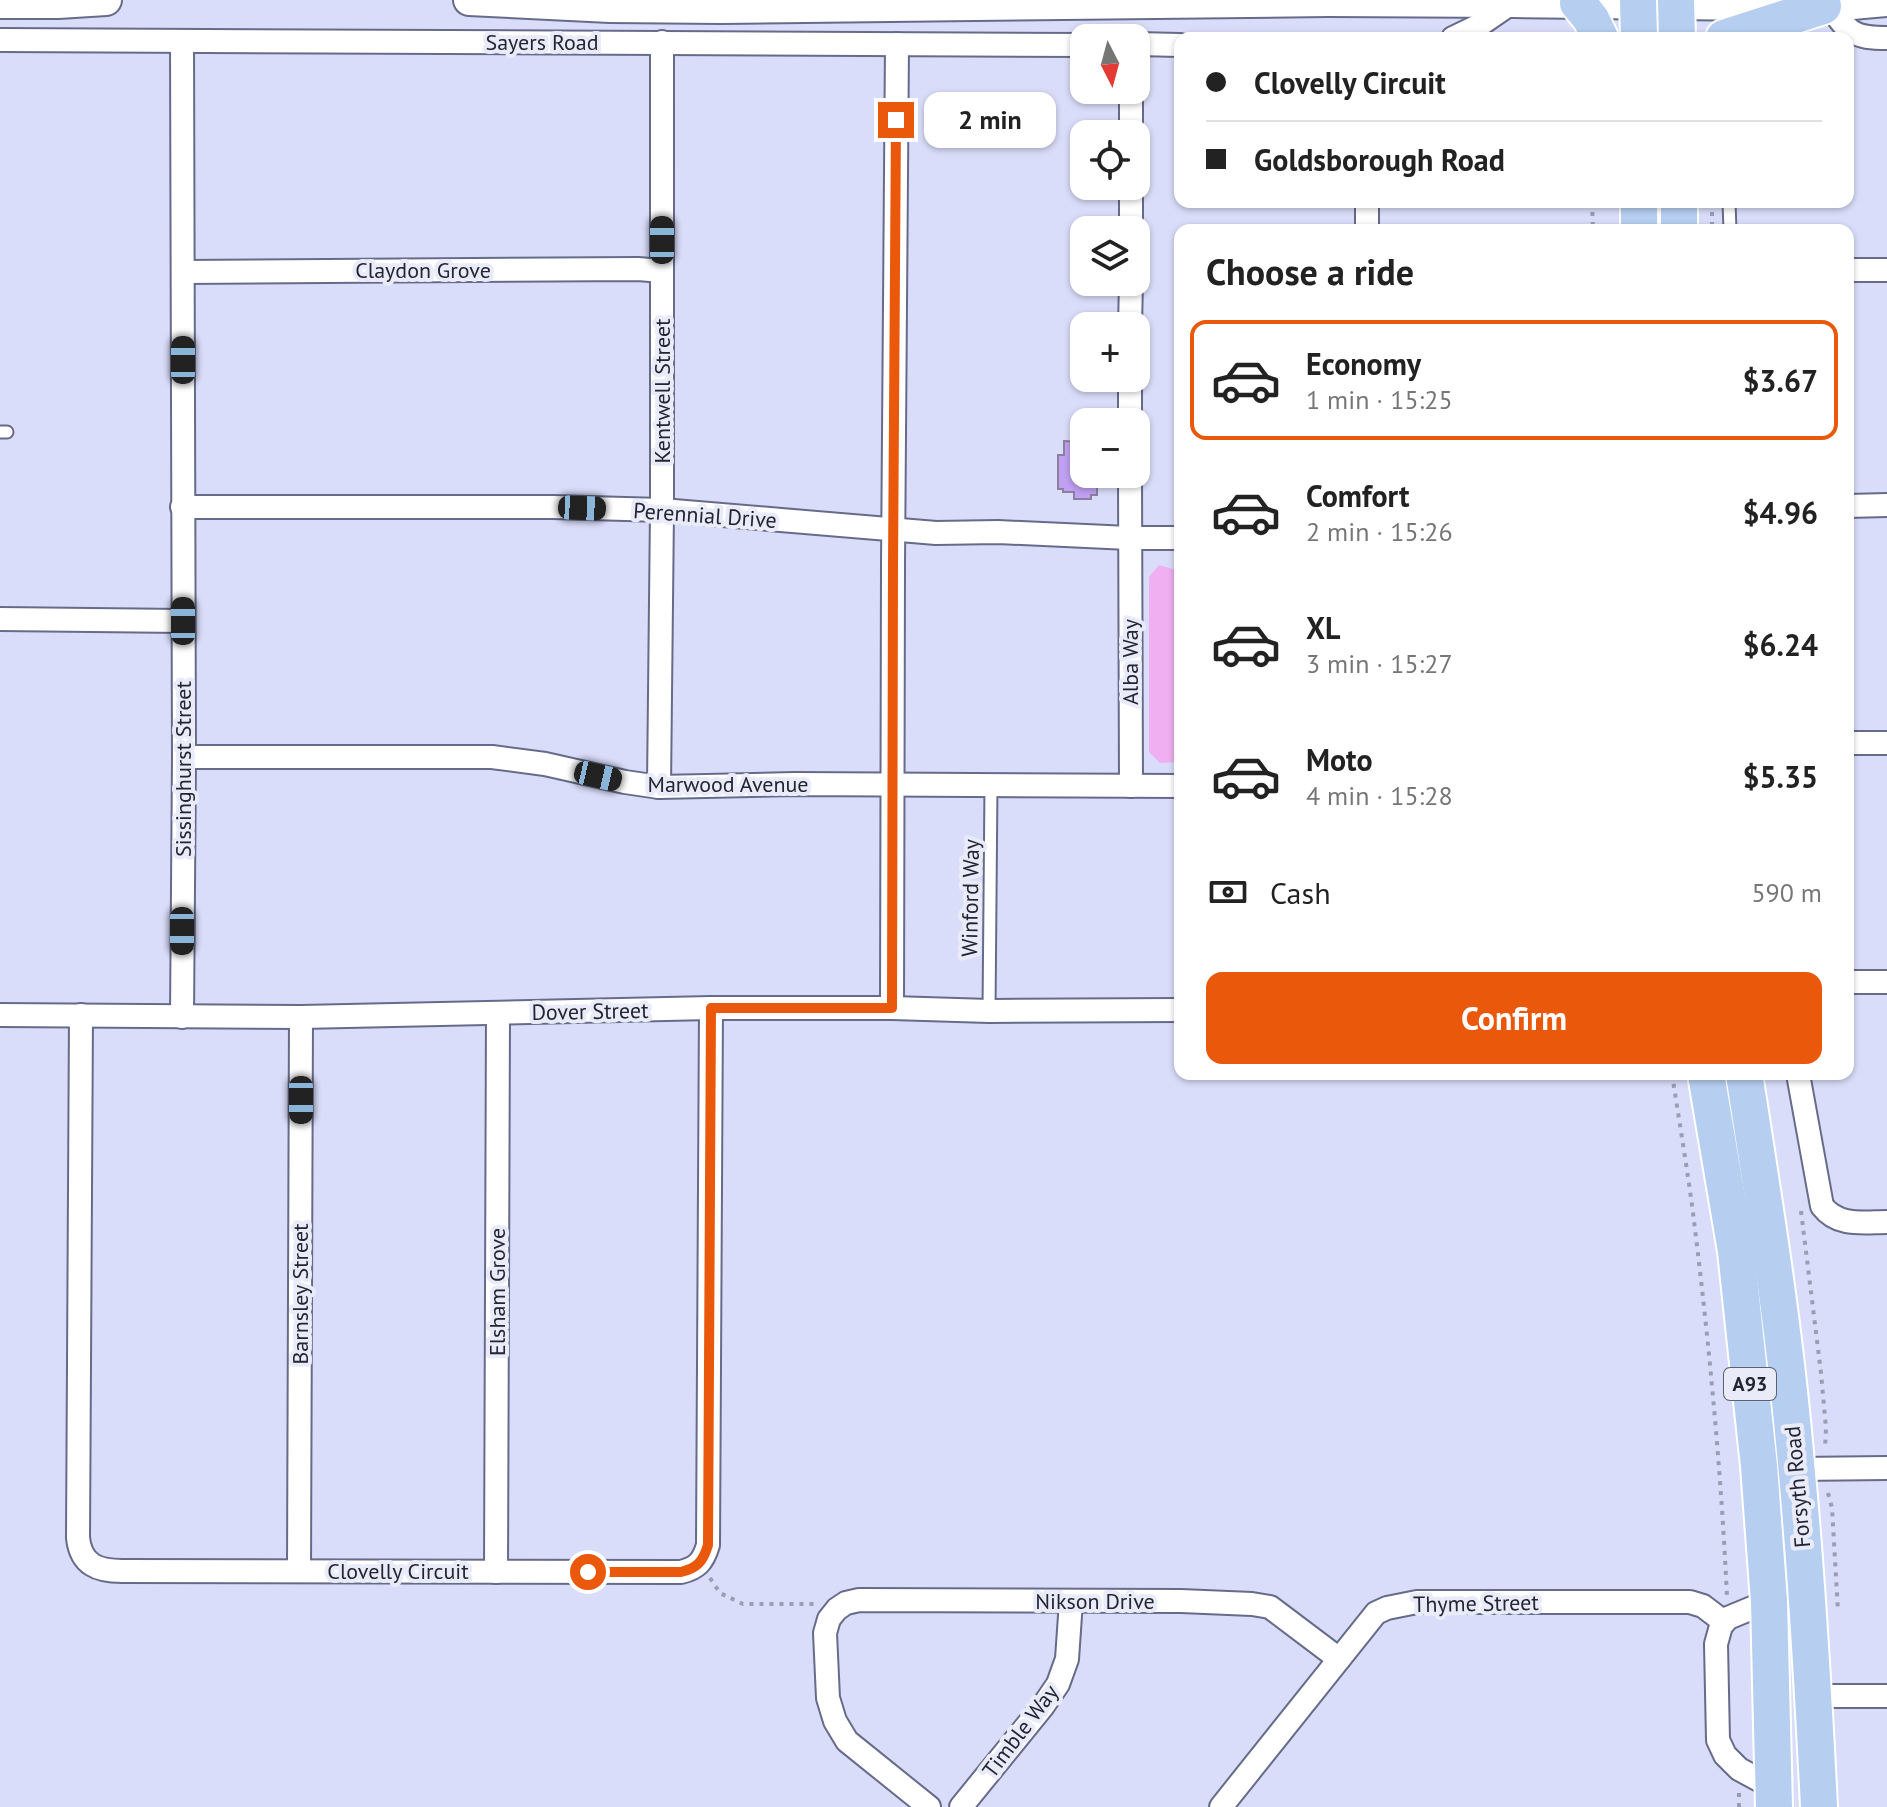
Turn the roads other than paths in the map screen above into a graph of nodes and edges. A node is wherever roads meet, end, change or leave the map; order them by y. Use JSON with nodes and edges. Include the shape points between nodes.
{"nodes":[{"id":1,"x":106,"y":0,"type":"edge"},
{"id":2,"x":469,"y":0,"type":"edge"},
{"id":3,"x":1887,"y":1,"type":"edge"},
{"id":4,"x":1513,"y":2,"type":"edge"},
{"id":5,"x":0,"y":3,"type":"edge"},
{"id":6,"x":1578,"y":3,"type":"junction"},
{"id":7,"x":708,"y":4,"type":"edge"},
{"id":8,"x":1827,"y":6,"type":"junction"},
{"id":9,"x":1638,"y":14,"type":"edge"},
{"id":10,"x":1676,"y":14,"type":"edge"},
{"id":11,"x":1466,"y":32,"type":"edge"},
{"id":12,"x":1597,"y":32,"type":"edge"},
{"id":13,"x":1743,"y":32,"type":"edge"},
{"id":14,"x":1848,"y":32,"type":"edge"},
{"id":15,"x":1854,"y":36,"type":"edge"},
{"id":16,"x":1887,"y":38,"type":"edge"},
{"id":17,"x":0,"y":40,"type":"edge"},
{"id":18,"x":182,"y":41,"type":"junction"},
{"id":19,"x":662,"y":42,"type":"junction"},
{"id":20,"x":897,"y":44,"type":"junction"},
{"id":21,"x":1150,"y":44,"type":"edge"},
{"id":22,"x":1070,"y":45,"type":"edge"},
{"id":23,"x":1174,"y":45,"type":"edge"},
{"id":24,"x":1854,"y":270,"type":"edge"},
{"id":25,"x":1887,"y":270,"type":"edge"},
{"id":26,"x":662,"y":271,"type":"junction"},
{"id":27,"x":183,"y":272,"type":"junction"},
{"id":28,"x":1130,"y":488,"type":"edge"},
{"id":29,"x":1887,"y":505,"type":"edge"},
{"id":30,"x":1854,"y":506,"type":"edge"},
{"id":31,"x":182,"y":507,"type":"junction"},
{"id":32,"x":662,"y":510,"type":"junction"},
{"id":33,"x":894,"y":530,"type":"junction"},
{"id":34,"x":1129,"y":538,"type":"junction"},
{"id":35,"x":1174,"y":538,"type":"edge"},
{"id":36,"x":0,"y":619,"type":"edge"},
{"id":37,"x":183,"y":621,"type":"junction"},
{"id":38,"x":1854,"y":743,"type":"edge"},
{"id":39,"x":1887,"y":743,"type":"edge"},
{"id":40,"x":184,"y":757,"type":"junction"},
{"id":41,"x":991,"y":785,"type":"junction"},
{"id":42,"x":892,"y":786,"type":"junction"},
{"id":43,"x":1131,"y":786,"type":"junction"},
{"id":44,"x":1174,"y":786,"type":"edge"},
{"id":45,"x":659,"y":787,"type":"junction"},
{"id":46,"x":1854,"y":982,"type":"edge"},
{"id":47,"x":1887,"y":982,"type":"edge"},
{"id":48,"x":711,"y":1008,"type":"junction"},
{"id":49,"x":892,"y":1008,"type":"junction"},
{"id":50,"x":1174,"y":1010,"type":"edge"},
{"id":51,"x":989,"y":1011,"type":"junction"},
{"id":52,"x":498,"y":1013,"type":"junction"},
{"id":53,"x":0,"y":1015,"type":"edge"},
{"id":54,"x":81,"y":1015,"type":"junction"},
{"id":55,"x":182,"y":1017,"type":"junction"},
{"id":56,"x":301,"y":1017,"type":"junction"},
{"id":57,"x":1707,"y":1080,"type":"edge"},
{"id":58,"x":1745,"y":1080,"type":"edge"},
{"id":59,"x":1799,"y":1080,"type":"edge"},
{"id":60,"x":1887,"y":1222,"type":"edge"},
{"id":61,"x":1759,"y":1466,"type":"junction"},
{"id":62,"x":1887,"y":1468,"type":"edge"},
{"id":63,"x":1797,"y":1469,"type":"junction"},
{"id":64,"x":299,"y":1571,"type":"junction"},
{"id":65,"x":496,"y":1572,"type":"junction"},
{"id":66,"x":1071,"y":1601,"type":"junction"},
{"id":67,"x":1769,"y":1601,"type":"junction"},
{"id":68,"x":1726,"y":1620,"type":"junction"},
{"id":69,"x":1339,"y":1659,"type":"junction"},
{"id":70,"x":1772,"y":1696,"type":"junction"},
{"id":71,"x":1814,"y":1696,"type":"junction"},
{"id":72,"x":1887,"y":1696,"type":"edge"},
{"id":73,"x":1774,"y":1797,"type":"edge"},
{"id":74,"x":929,"y":1807,"type":"edge"},
{"id":75,"x":961,"y":1807,"type":"edge"},
{"id":76,"x":1221,"y":1807,"type":"edge"},
{"id":77,"x":1819,"y":1807,"type":"edge"}],
"edges":[{"from":1,"to":5,"type":"main road"},
{"from":2,"to":7,"type":"main road","name":"Sayers Road","via":[[610,7]]},
{"from":3,"to":8,"type":"main road","name":"Sayers Road"},
{"from":4,"to":6,"type":"main road","name":"Sayers Road"},
{"from":4,"to":7,"type":"main road","name":"Sayers Road"},
{"from":4,"to":11,"type":"street"},
{"from":6,"to":9,"type":"main road","name":"Sayers Road"},
{"from":6,"to":12,"type":"highway"},
{"from":8,"to":10,"type":"main road","name":"Sayers Road"},
{"from":8,"to":13,"type":"highway"},
{"from":8,"to":14,"type":"street"},
{"from":9,"to":10,"type":"main road","name":"Sayers Road"},
{"from":15,"to":16,"type":"street"},
{"from":17,"to":18,"type":"street","name":"Sayers Road"},
{"from":18,"to":19,"type":"street","name":"Sayers Road"},
{"from":18,"to":27,"type":"street","name":"Sissinghurst Street"},
{"from":19,"to":20,"type":"street","name":"Sayers Road"},
{"from":19,"to":26,"type":"street","name":"Kentwell Street"},
{"from":20,"to":22,"type":"street","name":"Sayers Road"},
{"from":20,"to":33,"type":"street"},
{"from":21,"to":23,"type":"street"},
{"from":24,"to":25,"type":"street"},
{"from":26,"to":27,"type":"street","name":"Claydon Grove"},
{"from":26,"to":32,"type":"street","name":"Kentwell Street"},
{"from":27,"to":31,"type":"street","name":"Sissinghurst Street"},
{"from":28,"to":34,"type":"street","name":"Alba Way"},
{"from":29,"to":30,"type":"street"},
{"from":31,"to":32,"type":"street","name":"Perennial Drive"},
{"from":31,"to":37,"type":"street","name":"Sissinghurst Street"},
{"from":32,"to":33,"type":"street","name":"Perennial Drive"},
{"from":32,"to":45,"type":"street","name":"Kentwell Street"},
{"from":33,"to":34,"type":"street","name":"Perennial Drive"},
{"from":33,"to":42,"type":"street"},
{"from":34,"to":35,"type":"street","name":"Perennial Drive"},
{"from":34,"to":43,"type":"street","name":"Alba Way"},
{"from":36,"to":37,"type":"street"},
{"from":37,"to":40,"type":"street","name":"Sissinghurst Street"},
{"from":38,"to":39,"type":"street"},
{"from":40,"to":45,"type":"street","name":"Marwood Avenue","via":[[492,757]]},
{"from":40,"to":55,"type":"street","name":"Sissinghurst Street"},
{"from":41,"to":42,"type":"street","name":"Marwood Avenue"},
{"from":41,"to":43,"type":"street","name":"Marwood Avenue"},
{"from":41,"to":51,"type":"lane","name":"Winford Way"},
{"from":42,"to":45,"type":"street","name":"Marwood Avenue"},
{"from":42,"to":49,"type":"street"},
{"from":43,"to":44,"type":"street","name":"Marwood Avenue"},
{"from":46,"to":47,"type":"street"},
{"from":48,"to":49,"type":"street","name":"Dover Street"},
{"from":48,"to":52,"type":"street","name":"Dover Street"},
{"from":48,"to":65,"type":"street","name":"Clovelly Circuit","via":[[708,1545],[701,1564],[681,1572]]},
{"from":49,"to":51,"type":"street","name":"Dover Street"},
{"from":50,"to":51,"type":"street","name":"Dover Street"},
{"from":52,"to":56,"type":"street","name":"Dover Street"},
{"from":52,"to":65,"type":"street","name":"Elsham Grove"},
{"from":53,"to":54,"type":"street","name":"Dover Street"},
{"from":54,"to":55,"type":"street","name":"Dover Street"},
{"from":54,"to":64,"type":"street","name":"Clovelly Circuit","via":[[79,1551],[108,1571]]},
{"from":55,"to":56,"type":"street","name":"Dover Street"},
{"from":56,"to":64,"type":"street","name":"Barnsley Street"},
{"from":57,"to":61,"type":"highway","name":"Forsyth Road","number":"A93","via":[[1736,1251]]},
{"from":58,"to":63,"type":"highway","name":"Forsyth Road","number":"A93","via":[[1772,1250]]},
{"from":59,"to":60,"type":"street","via":[[1819,1199],[1826,1212],[1841,1221]]},
{"from":61,"to":63,"type":"highway"},
{"from":61,"to":67,"type":"highway","name":"Forsyth Road","number":"A93"},
{"from":62,"to":63,"type":"street"},
{"from":63,"to":71,"type":"highway","name":"Forsyth Road","number":"A93"},
{"from":64,"to":65,"type":"street","name":"Clovelly Circuit"},
{"from":66,"to":69,"type":"street","name":"Nikson Drive","via":[[1270,1607]]},
{"from":66,"to":74,"type":"street","name":"Nikson Drive","via":[[859,1600],[828,1607],[828,1698],[835,1721],[847,1741]]},
{"from":66,"to":75,"type":"street","name":"Timble Way","via":[[1067,1659],[1058,1684]]},
{"from":67,"to":68,"type":"street"},
{"from":67,"to":70,"type":"highway","name":"Forsyth Road","number":"A93"},
{"from":68,"to":69,"type":"street","name":"Thyme Street","via":[[1690,1602],[1417,1602],[1376,1613]]},
{"from":68,"to":73,"type":"street","via":[[1716,1644],[1718,1740],[1725,1755]]},
{"from":69,"to":76,"type":"street","name":"Thyme Street"},
{"from":70,"to":71,"type":"highway"},
{"from":70,"to":73,"type":"highway","name":"Forsyth Road","number":"A93"},
{"from":71,"to":72,"type":"street"},
{"from":71,"to":77,"type":"highway","name":"Forsyth Road","number":"A93"}]}
